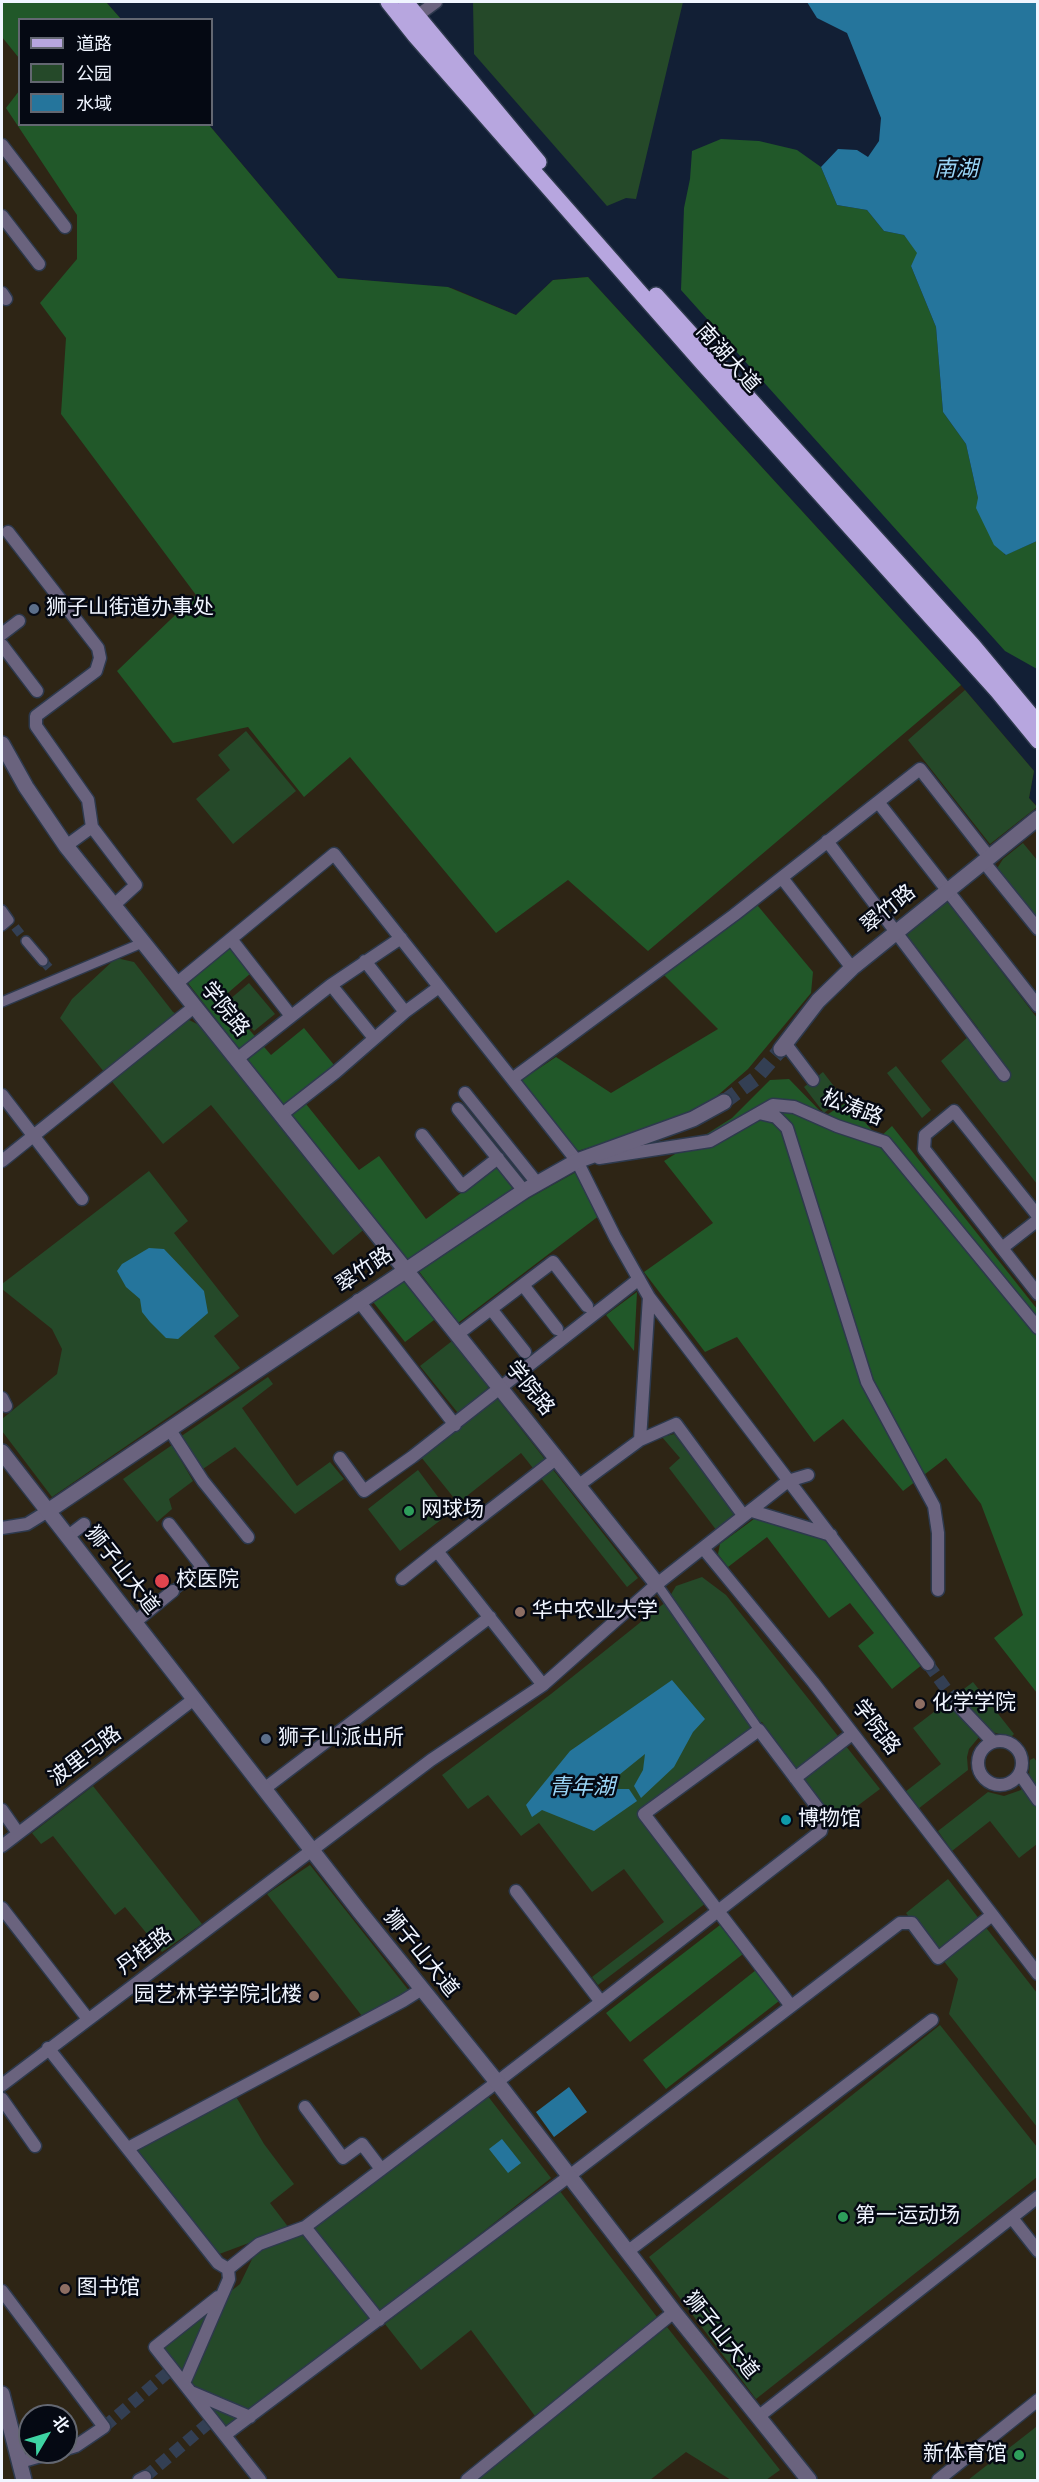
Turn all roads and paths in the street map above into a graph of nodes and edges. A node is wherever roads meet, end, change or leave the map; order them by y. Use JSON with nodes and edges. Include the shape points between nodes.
{"nodes":[{"id":1,"x":388,"y":2,"type":"edge"},
{"id":2,"x":405,"y":2,"type":"edge"},
{"id":3,"x":436,"y":2,"type":"edge"},
{"id":4,"x":417,"y":16,"type":"junction"},
{"id":5,"x":2,"y":145,"type":"edge"},
{"id":6,"x":2,"y":216,"type":"edge"},
{"id":7,"x":65,"y":227,"type":"dead end"},
{"id":8,"x":39,"y":264,"type":"dead end"},
{"id":9,"x":8,"y":532,"type":"dead end"},
{"id":10,"x":19,"y":621,"type":"dead end"},
{"id":11,"x":2,"y":634,"type":"edge"},
{"id":12,"x":2,"y":645,"type":"edge"},
{"id":13,"x":37,"y":691,"type":"dead end"},
{"id":14,"x":1038,"y":723,"type":"edge"},
{"id":15,"x":1038,"y":741,"type":"edge"},
{"id":16,"x":3,"y":751,"type":"edge"},
{"id":17,"x":878,"y":802,"type":"junction"},
{"id":18,"x":1038,"y":818,"type":"edge"},
{"id":19,"x":92,"y":827,"type":"junction"},
{"id":20,"x":827,"y":841,"type":"junction"},
{"id":21,"x":66,"y":846,"type":"junction"},
{"id":22,"x":986,"y":859,"type":"junction"},
{"id":23,"x":782,"y":878,"type":"junction"},
{"id":24,"x":947,"y":890,"type":"junction"},
{"id":25,"x":114,"y":905,"type":"junction"},
{"id":26,"x":2,"y":910,"type":"edge"},
{"id":27,"x":9,"y":924,"type":"tunnel mouth"},
{"id":28,"x":1038,"y":929,"type":"edge"},
{"id":29,"x":896,"y":932,"type":"junction"},
{"id":30,"x":401,"y":938,"type":"junction"},
{"id":31,"x":231,"y":939,"type":"junction"},
{"id":32,"x":26,"y":941,"type":"tunnel mouth"},
{"id":33,"x":142,"y":943,"type":"junction"},
{"id":34,"x":43,"y":961,"type":"tunnel mouth"},
{"id":35,"x":365,"y":961,"type":"junction"},
{"id":36,"x":852,"y":968,"type":"junction"},
{"id":37,"x":51,"y":970,"type":"tunnel mouth"},
{"id":38,"x":59,"y":979,"type":"junction"},
{"id":39,"x":176,"y":984,"type":"junction"},
{"id":40,"x":331,"y":985,"type":"junction"},
{"id":41,"x":439,"y":987,"type":"junction"},
{"id":42,"x":2,"y":1002,"type":"edge"},
{"id":43,"x":1038,"y":1006,"type":"edge"},
{"id":44,"x":194,"y":1007,"type":"junction"},
{"id":45,"x":405,"y":1012,"type":"junction"},
{"id":46,"x":291,"y":1016,"type":"junction"},
{"id":47,"x":374,"y":1038,"type":"junction"},
{"id":48,"x":783,"y":1046,"type":"joint"},
{"id":49,"x":237,"y":1059,"type":"junction"},
{"id":50,"x":1004,"y":1075,"type":"dead end"},
{"id":51,"x":512,"y":1079,"type":"junction"},
{"id":52,"x":813,"y":1080,"type":"dead end"},
{"id":53,"x":465,"y":1093,"type":"dead end"},
{"id":54,"x":2,"y":1095,"type":"edge"},
{"id":55,"x":724,"y":1101,"type":"tunnel mouth"},
{"id":56,"x":458,"y":1109,"type":"dead end"},
{"id":57,"x":759,"y":1113,"type":"junction"},
{"id":58,"x":281,"y":1115,"type":"junction"},
{"id":59,"x":422,"y":1135,"type":"dead end"},
{"id":60,"x":33,"y":1136,"type":"junction"},
{"id":61,"x":498,"y":1158,"type":"junction"},
{"id":62,"x":2,"y":1161,"type":"edge"},
{"id":63,"x":577,"y":1161,"type":"junction"},
{"id":64,"x":531,"y":1187,"type":"junction"},
{"id":65,"x":82,"y":1199,"type":"dead end"},
{"id":66,"x":1038,"y":1218,"type":"edge"},
{"id":67,"x":1002,"y":1248,"type":"junction"},
{"id":68,"x":406,"y":1269,"type":"junction"},
{"id":69,"x":639,"y":1279,"type":"junction"},
{"id":70,"x":523,"y":1286,"type":"junction"},
{"id":71,"x":1038,"y":1294,"type":"edge"},
{"id":72,"x":649,"y":1297,"type":"junction"},
{"id":73,"x":358,"y":1300,"type":"junction"},
{"id":74,"x":587,"y":1306,"type":"dead end"},
{"id":75,"x":491,"y":1309,"type":"junction"},
{"id":76,"x":1038,"y":1328,"type":"edge"},
{"id":77,"x":557,"y":1329,"type":"dead end"},
{"id":78,"x":458,"y":1334,"type":"junction"},
{"id":79,"x":525,"y":1353,"type":"dead end"},
{"id":80,"x":501,"y":1388,"type":"junction"},
{"id":81,"x":455,"y":1425,"type":"junction"},
{"id":82,"x":170,"y":1430,"type":"junction"},
{"id":83,"x":639,"y":1440,"type":"junction"},
{"id":84,"x":2,"y":1452,"type":"edge"},
{"id":85,"x":340,"y":1458,"type":"dead end"},
{"id":86,"x":557,"y":1458,"type":"junction"},
{"id":87,"x":808,"y":1475,"type":"dead end"},
{"id":88,"x":788,"y":1481,"type":"junction"},
{"id":89,"x":579,"y":1485,"type":"junction"},
{"id":90,"x":48,"y":1511,"type":"junction"},
{"id":91,"x":747,"y":1513,"type":"junction"},
{"id":92,"x":84,"y":1524,"type":"dead end"},
{"id":93,"x":169,"y":1524,"type":"dead end"},
{"id":94,"x":2,"y":1528,"type":"edge"},
{"id":95,"x":831,"y":1535,"type":"junction"},
{"id":96,"x":67,"y":1537,"type":"junction"},
{"id":97,"x":248,"y":1537,"type":"dead end"},
{"id":98,"x":703,"y":1548,"type":"junction"},
{"id":99,"x":437,"y":1551,"type":"junction"},
{"id":100,"x":197,"y":1572,"type":"dead end"},
{"id":101,"x":402,"y":1579,"type":"dead end"},
{"id":102,"x":657,"y":1584,"type":"junction"},
{"id":103,"x":938,"y":1590,"type":"dead end"},
{"id":104,"x":173,"y":1591,"type":"tunnel mouth"},
{"id":105,"x":490,"y":1617,"type":"junction"},
{"id":106,"x":135,"y":1622,"type":"junction"},
{"id":107,"x":928,"y":1664,"type":"tunnel mouth"},
{"id":108,"x":543,"y":1685,"type":"junction"},
{"id":109,"x":194,"y":1699,"type":"junction"},
{"id":110,"x":957,"y":1704,"type":"tunnel mouth"},
{"id":111,"x":759,"y":1730,"type":"junction"},
{"id":112,"x":852,"y":1734,"type":"junction"},
{"id":113,"x":993,"y":1742,"type":"junction"},
{"id":114,"x":1020,"y":1774,"type":"junction"},
{"id":115,"x":795,"y":1778,"type":"junction"},
{"id":116,"x":264,"y":1789,"type":"junction"},
{"id":117,"x":1038,"y":1800,"type":"edge"},
{"id":118,"x":2,"y":1810,"type":"edge"},
{"id":119,"x":18,"y":1833,"type":"junction"},
{"id":120,"x":2,"y":1846,"type":"edge"},
{"id":121,"x":312,"y":1850,"type":"junction"},
{"id":122,"x":516,"y":1891,"type":"dead end"},
{"id":123,"x":2,"y":1908,"type":"edge"},
{"id":124,"x":718,"y":1911,"type":"junction"},
{"id":125,"x":992,"y":1915,"type":"junction"},
{"id":126,"x":1038,"y":1974,"type":"edge"},
{"id":127,"x":422,"y":1989,"type":"junction"},
{"id":128,"x":601,"y":2002,"type":"junction"},
{"id":129,"x":791,"y":2006,"type":"junction"},
{"id":130,"x":88,"y":2019,"type":"junction"},
{"id":131,"x":932,"y":2020,"type":"dead end"},
{"id":132,"x":48,"y":2048,"type":"junction"},
{"id":133,"x":497,"y":2082,"type":"junction"},
{"id":134,"x":2,"y":2085,"type":"edge"},
{"id":135,"x":2,"y":2099,"type":"edge"},
{"id":136,"x":305,"y":2107,"type":"dead end"},
{"id":137,"x":35,"y":2146,"type":"dead end"},
{"id":138,"x":128,"y":2148,"type":"junction"},
{"id":139,"x":381,"y":2169,"type":"junction"},
{"id":140,"x":568,"y":2177,"type":"junction"},
{"id":141,"x":1038,"y":2197,"type":"edge"},
{"id":142,"x":1012,"y":2218,"type":"junction"},
{"id":143,"x":305,"y":2227,"type":"junction"},
{"id":144,"x":1038,"y":2251,"type":"edge"},
{"id":145,"x":627,"y":2252,"type":"junction"},
{"id":146,"x":228,"y":2269,"type":"junction"},
{"id":147,"x":2,"y":2291,"type":"edge"},
{"id":148,"x":221,"y":2295,"type":"junction"},
{"id":149,"x":674,"y":2312,"type":"junction"},
{"id":150,"x":379,"y":2320,"type":"junction"},
{"id":151,"x":187,"y":2387,"type":"junction"},
{"id":152,"x":2,"y":2394,"type":"edge"},
{"id":153,"x":1037,"y":2402,"type":"edge"},
{"id":154,"x":250,"y":2417,"type":"junction"},
{"id":155,"x":758,"y":2417,"type":"junction"},
{"id":156,"x":225,"y":2435,"type":"junction"},
{"id":157,"x":78,"y":2445,"type":"edge"},
{"id":158,"x":18,"y":2454,"type":"edge"},
{"id":159,"x":20,"y":2464,"type":"edge"},
{"id":160,"x":24,"y":2481,"type":"edge"},
{"id":161,"x":260,"y":2481,"type":"edge"},
{"id":162,"x":467,"y":2481,"type":"edge"},
{"id":163,"x":809,"y":2481,"type":"edge"},
{"id":164,"x":938,"y":2481,"type":"edge"}],
"edges":[{"from":1,"to":15,"type":"main road","name":"南湖大道"},
{"from":2,"to":4,"type":"main road","name":"南湖大道"},
{"from":3,"to":4,"type":"street"},
{"from":4,"to":14,"type":"main road","name":"南湖大道","via":[[569,198],[973,645]]},
{"from":5,"to":7,"type":"street"},
{"from":6,"to":8,"type":"street"},
{"from":9,"to":19,"type":"street","via":[[98,648],[96,671],[36,716],[36,726],[88,800]]},
{"from":10,"to":11,"type":"street"},
{"from":12,"to":13,"type":"street"},
{"from":16,"to":21,"type":"street","name":"学院路"},
{"from":17,"to":20,"type":"street"},
{"from":17,"to":22,"type":"street","via":[[920,769]]},
{"from":17,"to":24,"type":"street"},
{"from":18,"to":22,"type":"street","name":"翠竹路"},
{"from":19,"to":21,"type":"street"},
{"from":19,"to":25,"type":"street","via":[[136,885]]},
{"from":20,"to":23,"type":"street"},
{"from":20,"to":29,"type":"street"},
{"from":21,"to":25,"type":"street","name":"学院路"},
{"from":22,"to":24,"type":"street","name":"翠竹路"},
{"from":22,"to":28,"type":"street"},
{"from":23,"to":36,"type":"street"},
{"from":23,"to":51,"type":"street"},
{"from":24,"to":29,"type":"street","name":"翠竹路"},
{"from":24,"to":43,"type":"street"},
{"from":25,"to":33,"type":"street","name":"学院路"},
{"from":26,"to":27,"type":"street"},
{"from":29,"to":36,"type":"street","name":"翠竹路"},
{"from":29,"to":50,"type":"street"},
{"from":30,"to":31,"type":"street","via":[[334,854]]},
{"from":30,"to":35,"type":"street"},
{"from":30,"to":41,"type":"street"},
{"from":31,"to":39,"type":"street"},
{"from":31,"to":46,"type":"street"},
{"from":32,"to":34,"type":"street"},
{"from":33,"to":38,"type":"street"},
{"from":33,"to":39,"type":"street","name":"学院路"},
{"from":35,"to":40,"type":"street"},
{"from":35,"to":45,"type":"street"},
{"from":36,"to":48,"type":"street","name":"翠竹路","via":[[818,1001]]},
{"from":37,"to":38,"type":"street"},
{"from":38,"to":42,"type":"street"},
{"from":39,"to":44,"type":"street","name":"学院路"},
{"from":40,"to":46,"type":"street"},
{"from":40,"to":47,"type":"street"},
{"from":41,"to":45,"type":"street"},
{"from":41,"to":51,"type":"street"},
{"from":44,"to":49,"type":"street","name":"学院路"},
{"from":44,"to":60,"type":"street"},
{"from":45,"to":47,"type":"street"},
{"from":46,"to":49,"type":"street"},
{"from":47,"to":58,"type":"street"},
{"from":48,"to":52,"type":"street"},
{"from":49,"to":58,"type":"street","name":"学院路"},
{"from":51,"to":63,"type":"street"},
{"from":53,"to":64,"type":"street"},
{"from":54,"to":60,"type":"street"},
{"from":55,"to":63,"type":"street","name":"翠竹路","via":[[693,1119]]},
{"from":56,"to":61,"type":"street"},
{"from":57,"to":63,"type":"street","name":"松涛路","via":[[710,1141]]},
{"from":57,"to":76,"type":"street","name":"松涛路","via":[[773,1105],[794,1107],[885,1142]]},
{"from":57,"to":103,"type":"street","via":[[776,1117],[787,1128],[867,1382],[934,1506]]},
{"from":58,"to":68,"type":"street","name":"学院路"},
{"from":59,"to":61,"type":"street","via":[[462,1186]]},
{"from":60,"to":62,"type":"street"},
{"from":60,"to":65,"type":"street"},
{"from":61,"to":64,"type":"street"},
{"from":63,"to":64,"type":"street","name":"翠竹路"},
{"from":63,"to":69,"type":"street"},
{"from":64,"to":68,"type":"street","name":"翠竹路"},
{"from":66,"to":67,"type":"street"},
{"from":66,"to":67,"type":"street","via":[[954,1111],[925,1135],[924,1149]]},
{"from":67,"to":71,"type":"street"},
{"from":68,"to":73,"type":"street","name":"翠竹路"},
{"from":68,"to":78,"type":"street","name":"学院路"},
{"from":69,"to":72,"type":"street"},
{"from":69,"to":80,"type":"street"},
{"from":70,"to":74,"type":"street","via":[[553,1263]]},
{"from":70,"to":75,"type":"street"},
{"from":70,"to":77,"type":"street"},
{"from":72,"to":83,"type":"street"},
{"from":72,"to":88,"type":"street"},
{"from":73,"to":81,"type":"street"},
{"from":73,"to":82,"type":"street","name":"翠竹路"},
{"from":75,"to":78,"type":"street"},
{"from":75,"to":79,"type":"street"},
{"from":78,"to":80,"type":"street","name":"学院路"},
{"from":80,"to":81,"type":"street"},
{"from":80,"to":86,"type":"street","name":"学院路"},
{"from":81,"to":85,"type":"street","via":[[364,1491]]},
{"from":82,"to":90,"type":"street","name":"翠竹路"},
{"from":82,"to":97,"type":"street","via":[[203,1481]]},
{"from":83,"to":89,"type":"street"},
{"from":83,"to":91,"type":"street","via":[[676,1424]]},
{"from":84,"to":90,"type":"street","name":"狮子山大道"},
{"from":86,"to":89,"type":"street","name":"学院路"},
{"from":86,"to":99,"type":"street"},
{"from":87,"to":88,"type":"street"},
{"from":88,"to":91,"type":"street"},
{"from":88,"to":95,"type":"street"},
{"from":89,"to":102,"type":"street","name":"学院路"},
{"from":90,"to":94,"type":"street","via":[[27,1524]]},
{"from":90,"to":96,"type":"street","name":"狮子山大道"},
{"from":91,"to":95,"type":"street"},
{"from":91,"to":98,"type":"street"},
{"from":92,"to":96,"type":"street"},
{"from":93,"to":100,"type":"street","via":[[203,1568]]},
{"from":95,"to":107,"type":"street"},
{"from":96,"to":106,"type":"street","name":"狮子山大道"},
{"from":98,"to":102,"type":"street"},
{"from":98,"to":112,"type":"street","name":"学院路"},
{"from":99,"to":101,"type":"street"},
{"from":99,"to":105,"type":"street"},
{"from":102,"to":108,"type":"street","name":"丹桂路"},
{"from":102,"to":111,"type":"street"},
{"from":104,"to":106,"type":"street"},
{"from":105,"to":108,"type":"street"},
{"from":105,"to":116,"type":"street"},
{"from":106,"to":109,"type":"street","name":"狮子山大道"},
{"from":108,"to":121,"type":"street","name":"丹桂路","via":[[431,1760]]},
{"from":109,"to":116,"type":"street","name":"狮子山大道"},
{"from":109,"to":119,"type":"street","name":"波里马路"},
{"from":110,"to":113,"type":"street"},
{"from":111,"to":115,"type":"street"},
{"from":111,"to":124,"type":"street","via":[[644,1814]]},
{"from":112,"to":115,"type":"street"},
{"from":112,"to":125,"type":"street","name":"学院路"},
{"from":113,"to":114,"type":"street","via":[[1015,1746],[1022,1759]]},
{"from":113,"to":114,"type":"street","via":[[978,1757],[982,1778],[1002,1786]]},
{"from":114,"to":117,"type":"street"},
{"from":115,"to":124,"type":"street","via":[[824,1815],[821,1831]]},
{"from":116,"to":121,"type":"street","name":"狮子山大道"},
{"from":118,"to":119,"type":"street"},
{"from":119,"to":120,"type":"street","name":"波里马路"},
{"from":121,"to":127,"type":"street","name":"狮子山大道"},
{"from":121,"to":130,"type":"street","name":"丹桂路"},
{"from":122,"to":128,"type":"street"},
{"from":123,"to":130,"type":"street"},
{"from":124,"to":128,"type":"street"},
{"from":124,"to":129,"type":"street"},
{"from":125,"to":126,"type":"street","name":"学院路"},
{"from":125,"to":129,"type":"street","via":[[938,1958],[912,1923],[900,1923]]},
{"from":127,"to":133,"type":"street","name":"狮子山大道"},
{"from":127,"to":138,"type":"street"},
{"from":128,"to":133,"type":"street"},
{"from":129,"to":140,"type":"street"},
{"from":130,"to":132,"type":"street","name":"丹桂路"},
{"from":131,"to":145,"type":"street"},
{"from":132,"to":134,"type":"street","name":"丹桂路"},
{"from":132,"to":138,"type":"street"},
{"from":133,"to":139,"type":"street"},
{"from":133,"to":140,"type":"street","name":"狮子山大道"},
{"from":135,"to":137,"type":"street"},
{"from":136,"to":139,"type":"street","via":[[343,2158],[362,2144]]},
{"from":138,"to":146,"type":"street","via":[[218,2263]]},
{"from":139,"to":143,"type":"street"},
{"from":140,"to":145,"type":"street","name":"狮子山大道"},
{"from":140,"to":150,"type":"street"},
{"from":141,"to":142,"type":"street"},
{"from":142,"to":144,"type":"street"},
{"from":142,"to":155,"type":"street"},
{"from":143,"to":146,"type":"street","via":[[259,2244]]},
{"from":143,"to":150,"type":"street"},
{"from":145,"to":149,"type":"street","name":"狮子山大道"},
{"from":146,"to":148,"type":"street","via":[[229,2279]]},
{"from":147,"to":157,"type":"street","via":[[104,2427]]},
{"from":148,"to":151,"type":"street"},
{"from":148,"to":151,"type":"street","via":[[154,2347]]},
{"from":149,"to":155,"type":"street","name":"狮子山大道"},
{"from":149,"to":162,"type":"street"},
{"from":150,"to":154,"type":"street"},
{"from":151,"to":154,"type":"street"},
{"from":151,"to":156,"type":"street"},
{"from":152,"to":158,"type":"street"},
{"from":153,"to":164,"type":"street"},
{"from":154,"to":156,"type":"street"},
{"from":155,"to":163,"type":"street","name":"狮子山大道"},
{"from":156,"to":161,"type":"street"},
{"from":159,"to":160,"type":"street"}]}
